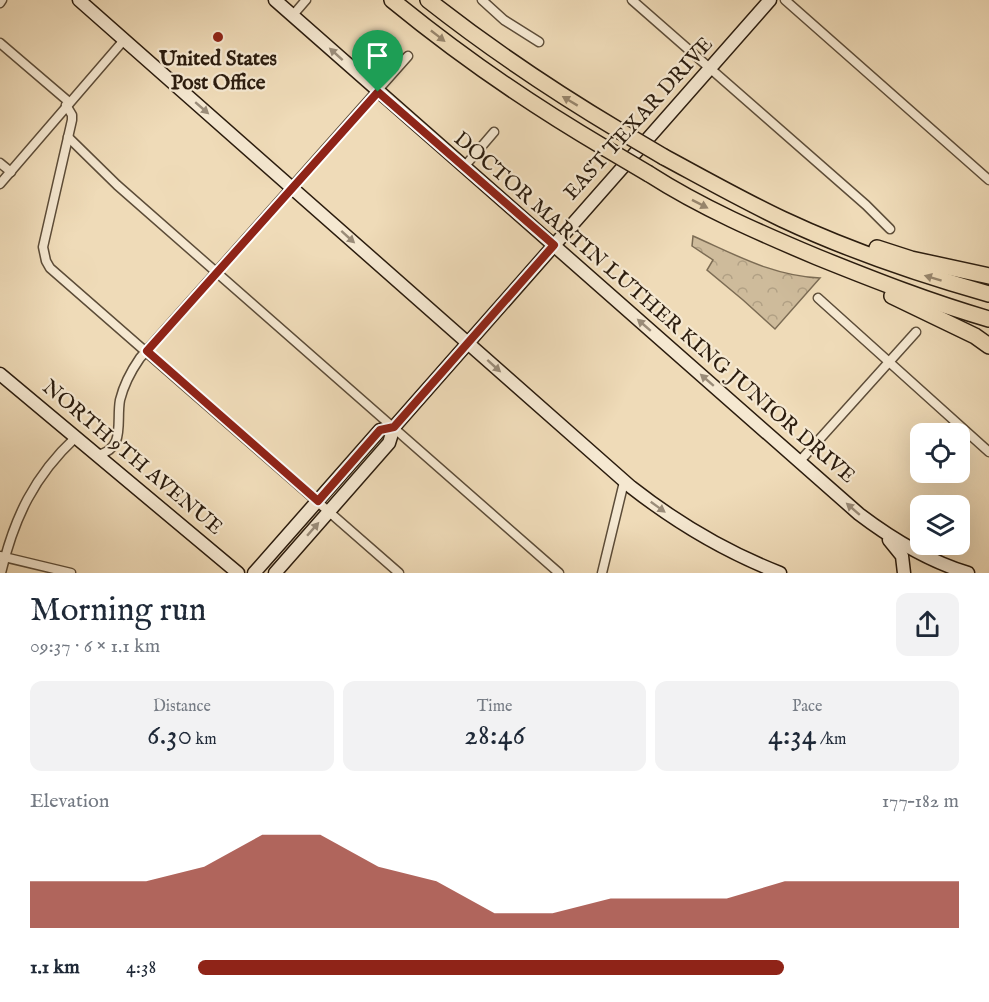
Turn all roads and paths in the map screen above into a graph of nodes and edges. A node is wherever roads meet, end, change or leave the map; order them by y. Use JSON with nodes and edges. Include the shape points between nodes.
{"nodes":[{"id":1,"x":79,"y":0,"type":"edge"},
{"id":2,"x":275,"y":0,"type":"edge"},
{"id":3,"x":306,"y":0,"type":"edge"},
{"id":4,"x":392,"y":0,"type":"edge"},
{"id":5,"x":428,"y":0,"type":"edge"},
{"id":6,"x":482,"y":0,"type":"edge"},
{"id":7,"x":632,"y":0,"type":"edge"},
{"id":8,"x":770,"y":0,"type":"edge"},
{"id":9,"x":785,"y":0,"type":"edge"},
{"id":10,"x":293,"y":15,"type":"junction"},
{"id":11,"x":124,"y":40,"type":"junction"},
{"id":12,"x":539,"y":42,"type":"dead end"},
{"id":13,"x":0,"y":44,"type":"edge"},
{"id":14,"x":408,"y":56,"type":"dead end"},
{"id":15,"x":710,"y":69,"type":"junction"},
{"id":16,"x":378,"y":92,"type":"junction"},
{"id":17,"x":68,"y":104,"type":"junction"},
{"id":18,"x":494,"y":132,"type":"dead end"},
{"id":19,"x":69,"y":137,"type":"junction"},
{"id":20,"x":0,"y":163,"type":"edge"},
{"id":21,"x":464,"y":167,"type":"junction"},
{"id":22,"x":11,"y":172,"type":"junction"},
{"id":23,"x":989,"y":180,"type":"edge"},
{"id":24,"x":0,"y":184,"type":"edge"},
{"id":25,"x":292,"y":188,"type":"junction"},
{"id":26,"x":733,"y":194,"type":"junction"},
{"id":27,"x":890,"y":229,"type":"dead end"},
{"id":28,"x":554,"y":245,"type":"junction"},
{"id":29,"x":217,"y":272,"type":"junction"},
{"id":30,"x":863,"y":275,"type":"junction"},
{"id":31,"x":989,"y":276,"type":"edge"},
{"id":32,"x":989,"y":294,"type":"edge"},
{"id":33,"x":818,"y":298,"type":"dead end"},
{"id":34,"x":989,"y":319,"type":"edge"},
{"id":35,"x":916,"y":332,"type":"dead end"},
{"id":36,"x":468,"y":342,"type":"junction"},
{"id":37,"x":989,"y":346,"type":"edge"},
{"id":38,"x":147,"y":351,"type":"junction"},
{"id":39,"x":890,"y":362,"type":"junction"},
{"id":40,"x":0,"y":374,"type":"edge"},
{"id":41,"x":394,"y":427,"type":"junction"},
{"id":42,"x":76,"y":437,"type":"junction"},
{"id":43,"x":989,"y":452,"type":"edge"},
{"id":44,"x":98,"y":455,"type":"junction"},
{"id":45,"x":799,"y":462,"type":"junction"},
{"id":46,"x":624,"y":482,"type":"junction"},
{"id":47,"x":318,"y":501,"type":"junction"},
{"id":48,"x":329,"y":511,"type":"junction"},
{"id":49,"x":877,"y":528,"type":"junction"},
{"id":50,"x":3,"y":556,"type":"edge"},
{"id":51,"x":961,"y":572,"type":"edge"},
{"id":52,"x":1,"y":573,"type":"edge"},
{"id":53,"x":70,"y":573,"type":"edge"},
{"id":54,"x":238,"y":573,"type":"edge"},
{"id":55,"x":254,"y":573,"type":"edge"},
{"id":56,"x":274,"y":573,"type":"edge"},
{"id":57,"x":399,"y":573,"type":"edge"},
{"id":58,"x":559,"y":573,"type":"edge"},
{"id":59,"x":602,"y":573,"type":"edge"},
{"id":60,"x":780,"y":573,"type":"edge"},
{"id":61,"x":904,"y":573,"type":"edge"}],
"edges":[{"from":1,"to":11,"type":"main road"},
{"from":2,"to":10,"type":"main road","name":"DOCTOR MARTIN LUTHER KING JUNIOR DRIVE"},
{"from":3,"to":10,"type":"street"},
{"from":4,"to":30,"type":"highway","one_way":true,"bridge":true,"via":[[553,117],[706,208]]},
{"from":26,"to":5,"type":"highway","one_way":true,"bridge":true,"via":[[562,96]]},
{"from":6,"to":12,"type":"street","via":[[504,20]]},
{"from":7,"to":15,"type":"street"},
{"from":8,"to":15,"type":"main road","name":"EAST TEXAR DRIVE"},
{"from":9,"to":23,"type":"street"},
{"from":16,"to":10,"type":"main road","name":"DOCTOR MARTIN LUTHER KING JUNIOR DRIVE","one_way":true},
{"from":11,"to":17,"type":"street"},
{"from":11,"to":25,"type":"main road","one_way":true},
{"from":13,"to":17,"type":"street"},
{"from":14,"to":16,"type":"street"},
{"from":15,"to":27,"type":"street"},
{"from":15,"to":28,"type":"main road","name":"EAST TEXAR DRIVE"},
{"from":16,"to":21,"type":"main road","name":"DOCTOR MARTIN LUTHER KING JUNIOR DRIVE"},
{"from":16,"to":25,"type":"street"},
{"from":17,"to":19,"type":"street","via":[[72,115]]},
{"from":17,"to":22,"type":"street"},
{"from":18,"to":21,"type":"street"},
{"from":19,"to":29,"type":"street","via":[[117,185]]},
{"from":19,"to":38,"type":"street","via":[[43,247],[46,261]]},
{"from":20,"to":22,"type":"street"},
{"from":21,"to":28,"type":"main road","name":"DOCTOR MARTIN LUTHER KING JUNIOR DRIVE"},
{"from":22,"to":24,"type":"street"},
{"from":25,"to":29,"type":"street"},
{"from":25,"to":36,"type":"main road","one_way":true},
{"from":26,"to":31,"type":"highway","via":[[885,251]]},
{"from":32,"to":26,"type":"highway","one_way":true,"via":[[880,260]]},
{"from":28,"to":36,"type":"main road","name":"EAST TEXAR DRIVE"},
{"from":45,"to":28,"type":"main road","name":"DOCTOR MARTIN LUTHER KING JUNIOR DRIVE","one_way":true},
{"from":29,"to":38,"type":"street"},
{"from":29,"to":41,"type":"street"},
{"from":30,"to":34,"type":"highway"},
{"from":30,"to":37,"type":"highway","via":[[881,291]]},
{"from":33,"to":39,"type":"street"},
{"from":35,"to":39,"type":"street"},
{"from":36,"to":41,"type":"main road","name":"EAST TEXAR DRIVE"},
{"from":36,"to":46,"type":"main road","one_way":true},
{"from":38,"to":44,"type":"street","via":[[122,391],[117,441],[109,451]]},
{"from":38,"to":47,"type":"street"},
{"from":39,"to":43,"type":"street"},
{"from":39,"to":45,"type":"street"},
{"from":40,"to":42,"type":"main road","name":"NORTH 9TH AVENUE"},
{"from":41,"to":47,"type":"main road","name":"EAST TEXAR DRIVE","via":[[380,430]]},
{"from":41,"to":48,"type":"main road","name":"EAST TEXAR DRIVE","via":[[389,443]]},
{"from":41,"to":58,"type":"street"},
{"from":42,"to":44,"type":"main road","name":"NORTH 9TH AVENUE"},
{"from":42,"to":50,"type":"street","via":[[50,463],[30,493]]},
{"from":44,"to":54,"type":"main road","name":"NORTH 9TH AVENUE"},
{"from":49,"to":45,"type":"main road","name":"DOCTOR MARTIN LUTHER KING JUNIOR DRIVE","one_way":true},
{"from":46,"to":59,"type":"street"},
{"from":46,"to":60,"type":"main road","one_way":true,"via":[[705,538]]},
{"from":47,"to":48,"type":"street"},
{"from":47,"to":55,"type":"main road","name":"EAST TEXAR DRIVE"},
{"from":56,"to":48,"type":"main road","name":"EAST TEXAR DRIVE","one_way":true},
{"from":48,"to":57,"type":"street"},
{"from":49,"to":51,"type":"main road","name":"DOCTOR MARTIN LUTHER KING JUNIOR DRIVE"},
{"from":49,"to":61,"type":"main road","via":[[902,556]]},
{"from":50,"to":52,"type":"street"},
{"from":50,"to":53,"type":"street"}]}
